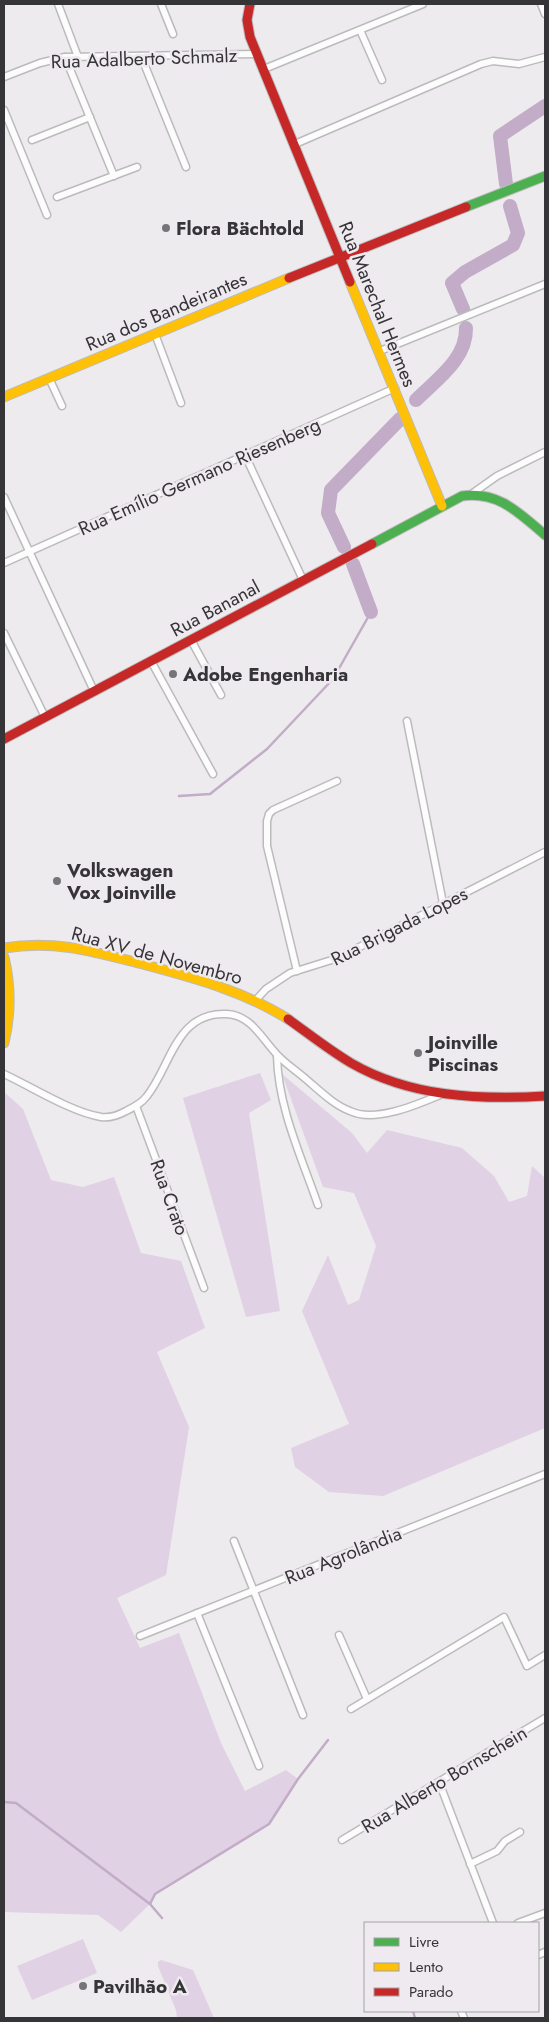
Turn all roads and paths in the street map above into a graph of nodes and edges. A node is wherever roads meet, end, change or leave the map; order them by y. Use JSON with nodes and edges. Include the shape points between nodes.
{"nodes":[{"id":1,"x":58,"y":4,"type":"edge"},
{"id":2,"x":161,"y":4,"type":"edge"},
{"id":3,"x":250,"y":4,"type":"edge"},
{"id":4,"x":423,"y":4,"type":"edge"},
{"id":5,"x":542,"y":4,"type":"edge"},
{"id":6,"x":545,"y":14,"type":"edge"},
{"id":7,"x":360,"y":30,"type":"junction"},
{"id":8,"x":173,"y":34,"type":"dead end"},
{"id":9,"x":258,"y":54,"type":"junction"},
{"id":10,"x":141,"y":56,"type":"junction"},
{"id":11,"x":78,"y":57,"type":"junction"},
{"id":12,"x":545,"y":57,"type":"edge"},
{"id":13,"x":64,"y":58,"type":"junction"},
{"id":14,"x":264,"y":69,"type":"junction"},
{"id":15,"x":4,"y":77,"type":"edge"},
{"id":16,"x":382,"y":80,"type":"dead end"},
{"id":17,"x":4,"y":110,"type":"edge"},
{"id":18,"x":90,"y":118,"type":"junction"},
{"id":19,"x":32,"y":140,"type":"dead end"},
{"id":20,"x":295,"y":144,"type":"junction"},
{"id":21,"x":137,"y":166,"type":"dead end"},
{"id":22,"x":186,"y":167,"type":"dead end"},
{"id":23,"x":114,"y":176,"type":"junction"},
{"id":24,"x":545,"y":176,"type":"edge"},
{"id":25,"x":58,"y":198,"type":"dead end"},
{"id":26,"x":47,"y":215,"type":"dead end"},
{"id":27,"x":341,"y":256,"type":"junction"},
{"id":28,"x":545,"y":284,"type":"edge"},
{"id":29,"x":155,"y":334,"type":"junction"},
{"id":30,"x":380,"y":351,"type":"junction"},
{"id":31,"x":49,"y":378,"type":"junction"},
{"id":32,"x":395,"y":388,"type":"junction"},
{"id":33,"x":4,"y":397,"type":"edge"},
{"id":34,"x":181,"y":403,"type":"dead end"},
{"id":35,"x":62,"y":406,"type":"dead end"},
{"id":36,"x":545,"y":452,"type":"edge"},
{"id":37,"x":245,"y":455,"type":"junction"},
{"id":38,"x":473,"y":494,"type":"junction"},
{"id":39,"x":4,"y":497,"type":"edge"},
{"id":40,"x":442,"y":506,"type":"junction"},
{"id":41,"x":545,"y":535,"type":"edge"},
{"id":42,"x":30,"y":551,"type":"junction"},
{"id":43,"x":4,"y":563,"type":"edge"},
{"id":44,"x":303,"y":580,"type":"junction"},
{"id":45,"x":4,"y":633,"type":"edge"},
{"id":46,"x":191,"y":640,"type":"junction"},
{"id":47,"x":151,"y":661,"type":"junction"},
{"id":48,"x":94,"y":691,"type":"junction"},
{"id":49,"x":221,"y":695,"type":"dead end"},
{"id":50,"x":45,"y":717,"type":"junction"},
{"id":51,"x":407,"y":721,"type":"dead end"},
{"id":52,"x":4,"y":740,"type":"edge"},
{"id":53,"x":213,"y":774,"type":"dead end"},
{"id":54,"x":337,"y":781,"type":"dead end"},
{"id":55,"x":545,"y":852,"type":"edge"},
{"id":56,"x":444,"y":904,"type":"junction"},
{"id":57,"x":4,"y":948,"type":"edge"},
{"id":58,"x":4,"y":957,"type":"edge"},
{"id":59,"x":297,"y":971,"type":"junction"},
{"id":60,"x":255,"y":1001,"type":"junction"},
{"id":61,"x":4,"y":1043,"type":"edge"},
{"id":62,"x":277,"y":1056,"type":"junction"},
{"id":63,"x":4,"y":1074,"type":"edge"},
{"id":64,"x":442,"y":1094,"type":"junction"},
{"id":65,"x":545,"y":1096,"type":"edge"},
{"id":66,"x":136,"y":1106,"type":"junction"},
{"id":67,"x":318,"y":1204,"type":"dead end"},
{"id":68,"x":204,"y":1288,"type":"dead end"},
{"id":69,"x":545,"y":1474,"type":"edge"},
{"id":70,"x":234,"y":1541,"type":"dead end"},
{"id":71,"x":253,"y":1591,"type":"junction"},
{"id":72,"x":197,"y":1613,"type":"junction"},
{"id":73,"x":339,"y":1635,"type":"dead end"},
{"id":74,"x":140,"y":1636,"type":"dead end"},
{"id":75,"x":545,"y":1655,"type":"edge"},
{"id":76,"x":367,"y":1699,"type":"junction"},
{"id":77,"x":352,"y":1709,"type":"dead end"},
{"id":78,"x":303,"y":1715,"type":"dead end"},
{"id":79,"x":545,"y":1718,"type":"edge"},
{"id":80,"x":259,"y":1766,"type":"dead end"},
{"id":81,"x":439,"y":1782,"type":"junction"},
{"id":82,"x":520,"y":1832,"type":"dead end"},
{"id":83,"x":342,"y":1840,"type":"dead end"},
{"id":84,"x":470,"y":1864,"type":"junction"},
{"id":85,"x":545,"y":1912,"type":"edge"},
{"id":86,"x":493,"y":1922,"type":"edge"},
{"id":87,"x":520,"y":1922,"type":"edge"}],
"edges":[{"from":1,"to":11,"type":"street"},
{"from":2,"to":8,"type":"street"},
{"from":3,"to":9,"type":"street","name":"Rua Marechal Hermes","via":[[248,29]]},
{"from":4,"to":7,"type":"street","name":"Rua Adalberto Schmalz"},
{"from":5,"to":6,"type":"street"},
{"from":7,"to":14,"type":"street","name":"Rua Adalberto Schmalz"},
{"from":7,"to":16,"type":"street"},
{"from":9,"to":10,"type":"street","name":"Rua Adalberto Schmalz"},
{"from":9,"to":14,"type":"street","name":"Rua Marechal Hermes"},
{"from":10,"to":11,"type":"street","name":"Rua Adalberto Schmalz"},
{"from":10,"to":22,"type":"street"},
{"from":11,"to":13,"type":"street","name":"Rua Adalberto Schmalz"},
{"from":12,"to":20,"type":"street","via":[[519,64],[493,61],[481,64]]},
{"from":13,"to":15,"type":"street","name":"Rua Adalberto Schmalz"},
{"from":13,"to":18,"type":"street"},
{"from":14,"to":20,"type":"street","name":"Rua Marechal Hermes"},
{"from":17,"to":26,"type":"street"},
{"from":18,"to":19,"type":"street"},
{"from":18,"to":23,"type":"street"},
{"from":20,"to":27,"type":"street","name":"Rua Marechal Hermes"},
{"from":21,"to":23,"type":"street"},
{"from":23,"to":25,"type":"street"},
{"from":24,"to":27,"type":"street","name":"Rua dos Bandeirantes"},
{"from":27,"to":29,"type":"street","name":"Rua dos Bandeirantes"},
{"from":27,"to":30,"type":"street","name":"Rua Marechal Hermes"},
{"from":28,"to":30,"type":"street"},
{"from":29,"to":31,"type":"street","name":"Rua dos Bandeirantes"},
{"from":29,"to":34,"type":"street"},
{"from":30,"to":32,"type":"street","name":"Rua Marechal Hermes"},
{"from":31,"to":33,"type":"street","name":"Rua dos Bandeirantes"},
{"from":31,"to":35,"type":"street"},
{"from":32,"to":37,"type":"street","name":"Rua Emílio Germano Riesenberg"},
{"from":32,"to":40,"type":"street","name":"Rua Marechal Hermes"},
{"from":36,"to":38,"type":"street","via":[[497,476]]},
{"from":37,"to":42,"type":"street","name":"Rua Emílio Germano Riesenberg"},
{"from":37,"to":44,"type":"street"},
{"from":38,"to":40,"type":"street"},
{"from":38,"to":41,"type":"street","via":[[497,498]]},
{"from":39,"to":42,"type":"street"},
{"from":40,"to":44,"type":"street","name":"Rua Bananal"},
{"from":42,"to":43,"type":"street","name":"Rua Emílio Germano Riesenberg"},
{"from":42,"to":48,"type":"street"},
{"from":44,"to":46,"type":"street","name":"Rua Bananal"},
{"from":45,"to":50,"type":"street"},
{"from":46,"to":47,"type":"street","name":"Rua Bananal"},
{"from":46,"to":49,"type":"street"},
{"from":47,"to":48,"type":"street","name":"Rua Bananal"},
{"from":47,"to":53,"type":"street"},
{"from":48,"to":50,"type":"street","name":"Rua Bananal"},
{"from":50,"to":52,"type":"street","name":"Rua Bananal"},
{"from":51,"to":56,"type":"street"},
{"from":54,"to":59,"type":"street","via":[[273,810],[266,821],[268,846]]},
{"from":55,"to":56,"type":"street","name":"Rua Brigada Lopes"},
{"from":56,"to":59,"type":"street","name":"Rua Brigada Lopes","via":[[338,958]]},
{"from":57,"to":60,"type":"street","name":"Rua XV de Novembro","via":[[36,944],[69,946],[212,984]]},
{"from":58,"to":61,"type":"street","via":[[10,1004]]},
{"from":59,"to":60,"type":"street","name":"Rua Brigada Lopes","via":[[278,980]]},
{"from":60,"to":64,"type":"street","name":"Rua XV de Novembro","via":[[277,1012],[355,1066],[395,1083]]},
{"from":62,"to":64,"type":"street","via":[[337,1104],[359,1115],[385,1113]]},
{"from":62,"to":66,"type":"street","via":[[254,1027],[235,1015],[202,1019],[174,1044],[152,1089]]},
{"from":62,"to":67,"type":"street","via":[[282,1100]]},
{"from":63,"to":66,"type":"street","via":[[73,1108],[100,1116],[115,1116]]},
{"from":64,"to":65,"type":"street","name":"Rua XV de Novembro","via":[[492,1099]]},
{"from":66,"to":68,"type":"street","name":"Rua Crato"},
{"from":69,"to":71,"type":"street","name":"Rua Agrolândia"},
{"from":70,"to":71,"type":"street"},
{"from":71,"to":72,"type":"street","name":"Rua Agrolândia"},
{"from":71,"to":78,"type":"street"},
{"from":72,"to":74,"type":"street","name":"Rua Agrolândia"},
{"from":72,"to":80,"type":"street"},
{"from":73,"to":76,"type":"street"},
{"from":75,"to":76,"type":"street","via":[[527,1666],[504,1617]]},
{"from":76,"to":77,"type":"street"},
{"from":79,"to":81,"type":"street","name":"Rua Alberto Bornschein"},
{"from":81,"to":83,"type":"street","name":"Rua Alberto Bornschein"},
{"from":81,"to":84,"type":"street"},
{"from":82,"to":84,"type":"street","via":[[505,1841],[497,1851]]},
{"from":84,"to":86,"type":"street"},
{"from":85,"to":87,"type":"street"}]}
